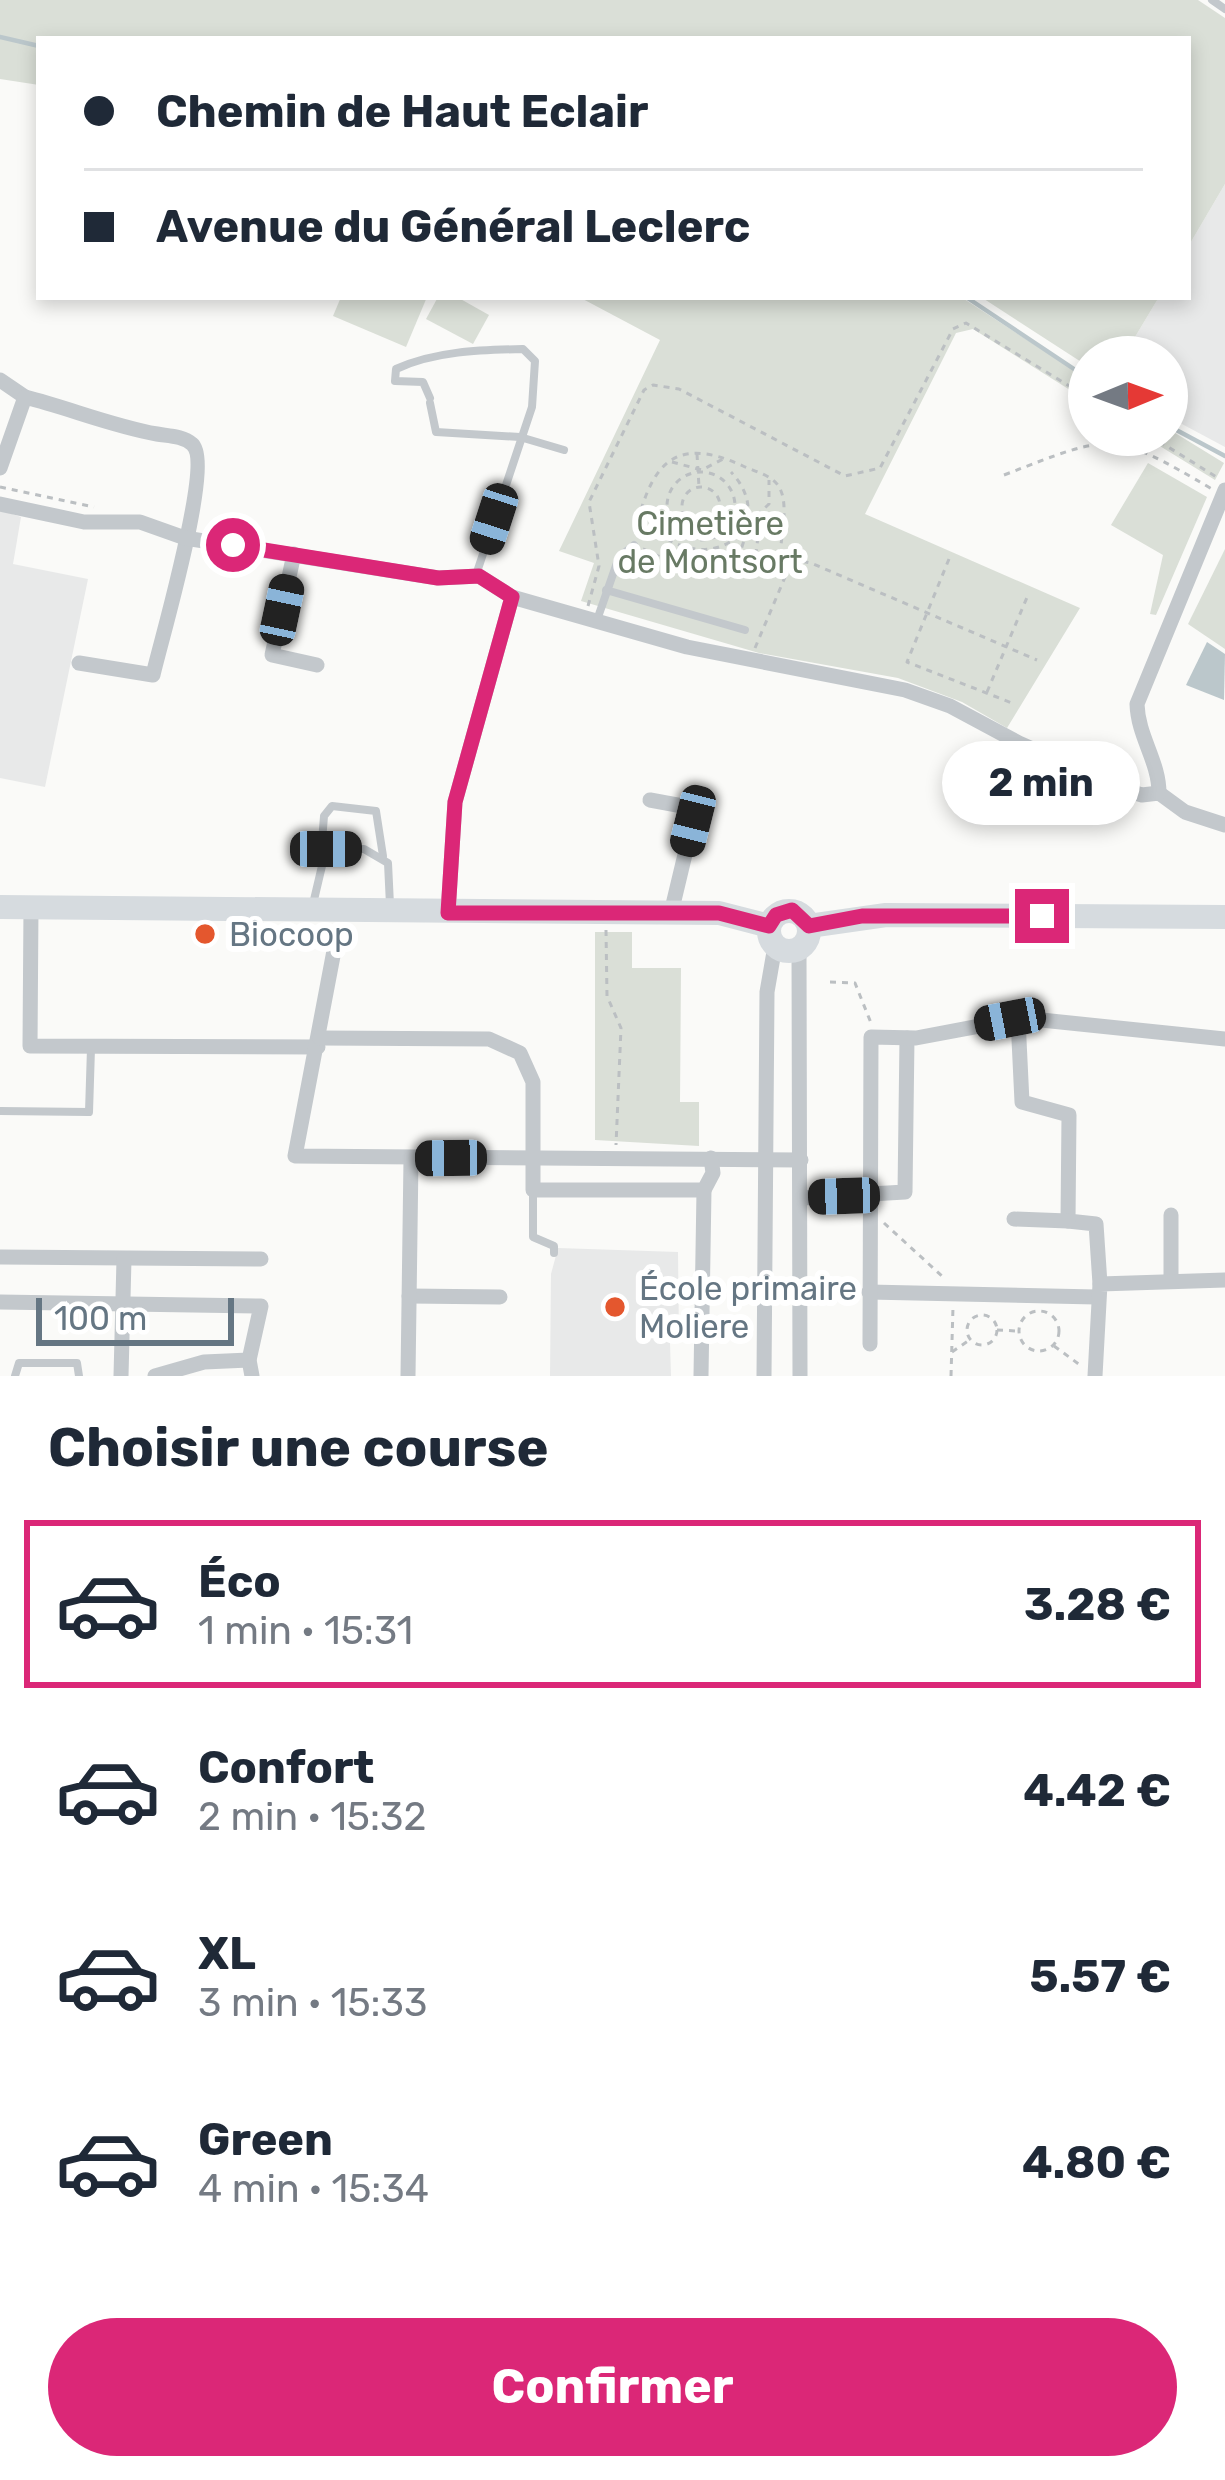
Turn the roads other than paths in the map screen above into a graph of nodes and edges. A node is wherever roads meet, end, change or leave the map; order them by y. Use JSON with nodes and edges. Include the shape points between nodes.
{"nodes":[{"id":1,"x":1212,"y":0,"type":"edge"},
{"id":2,"x":1225,"y":9,"type":"edge"},
{"id":3,"x":0,"y":380,"type":"edge"},
{"id":4,"x":25,"y":397,"type":"junction"},
{"id":5,"x":520,"y":437,"type":"junction"},
{"id":6,"x":564,"y":450,"type":"dead end"},
{"id":7,"x":0,"y":468,"type":"edge"},
{"id":8,"x":1223,"y":488,"type":"edge"},
{"id":9,"x":0,"y":504,"type":"edge"},
{"id":10,"x":185,"y":538,"type":"junction"},
{"id":11,"x":634,"y":545,"type":"road end"},
{"id":12,"x":294,"y":554,"type":"junction"},
{"id":13,"x":476,"y":576,"type":"junction"},
{"id":14,"x":607,"y":590,"type":"junction"},
{"id":15,"x":512,"y":597,"type":"junction"},
{"id":16,"x":592,"y":615,"type":"junction"},
{"id":17,"x":745,"y":630,"type":"road end"},
{"id":18,"x":79,"y":663,"type":"dead end"},
{"id":19,"x":317,"y":665,"type":"dead end"},
{"id":20,"x":1159,"y":793,"type":"junction"},
{"id":21,"x":650,"y":800,"type":"dead end"},
{"id":22,"x":1225,"y":825,"type":"edge"},
{"id":23,"x":321,"y":855,"type":"junction"},
{"id":24,"x":383,"y":858,"type":"junction"},
{"id":25,"x":0,"y":907,"type":"edge"},
{"id":26,"x":31,"y":907,"type":"junction"},
{"id":27,"x":311,"y":912,"type":"junction"},
{"id":28,"x":390,"y":912,"type":"junction"},
{"id":29,"x":448,"y":913,"type":"junction"},
{"id":30,"x":671,"y":913,"type":"junction"},
{"id":31,"x":1225,"y":917,"type":"edge"},
{"id":32,"x":337,"y":935,"type":"dead end"},
{"id":33,"x":788,"y":937,"type":"junction"},
{"id":34,"x":1018,"y":1019,"type":"junction"},
{"id":35,"x":907,"y":1038,"type":"junction"},
{"id":36,"x":1225,"y":1039,"type":"edge"},
{"id":37,"x":319,"y":1042,"type":"junction"},
{"id":38,"x":91,"y":1046,"type":"junction"},
{"id":39,"x":0,"y":1112,"type":"edge"},
{"id":40,"x":532,"y":1156,"type":"junction"},
{"id":41,"x":711,"y":1158,"type":"junction"},
{"id":42,"x":411,"y":1159,"type":"junction"},
{"id":43,"x":801,"y":1160,"type":"junction"},
{"id":44,"x":764,"y":1162,"type":"junction"},
{"id":45,"x":532,"y":1190,"type":"junction"},
{"id":46,"x":704,"y":1190,"type":"junction"},
{"id":47,"x":869,"y":1195,"type":"junction"},
{"id":48,"x":802,"y":1198,"type":"junction"},
{"id":49,"x":1171,"y":1215,"type":"dead end"},
{"id":50,"x":1014,"y":1219,"type":"dead end"},
{"id":51,"x":1068,"y":1221,"type":"junction"},
{"id":52,"x":554,"y":1253,"type":"dead end"},
{"id":53,"x":0,"y":1257,"type":"edge"},
{"id":54,"x":124,"y":1258,"type":"junction"},
{"id":55,"x":261,"y":1259,"type":"dead end"},
{"id":56,"x":1225,"y":1280,"type":"edge"},
{"id":57,"x":1171,"y":1281,"type":"junction"},
{"id":58,"x":1098,"y":1291,"type":"junction"},
{"id":59,"x":869,"y":1292,"type":"junction"},
{"id":60,"x":409,"y":1296,"type":"junction"},
{"id":61,"x":500,"y":1297,"type":"dead end"},
{"id":62,"x":0,"y":1302,"type":"edge"},
{"id":63,"x":123,"y":1305,"type":"junction"},
{"id":64,"x":870,"y":1344,"type":"dead end"},
{"id":65,"x":250,"y":1368,"type":"edge"},
{"id":66,"x":1095,"y":1372,"type":"edge"},
{"id":67,"x":14,"y":1376,"type":"edge"},
{"id":68,"x":79,"y":1376,"type":"edge"},
{"id":69,"x":121,"y":1376,"type":"edge"},
{"id":70,"x":155,"y":1376,"type":"edge"},
{"id":71,"x":408,"y":1376,"type":"edge"},
{"id":72,"x":701,"y":1376,"type":"edge"},
{"id":73,"x":764,"y":1376,"type":"edge"},
{"id":74,"x":800,"y":1376,"type":"edge"}],
"edges":[{"from":1,"to":2,"type":"lane"},
{"from":3,"to":4,"type":"street"},
{"from":4,"to":7,"type":"street"},
{"from":4,"to":10,"type":"street","via":[[197,447]]},
{"from":5,"to":5,"type":"lane","via":[[535,361],[523,350],[396,369],[395,381],[422,382],[436,432]]},
{"from":5,"to":6,"type":"lane"},
{"from":5,"to":13,"type":"lane"},
{"from":8,"to":20,"type":"street","via":[[1137,704]]},
{"from":9,"to":10,"type":"street","via":[[84,522],[140,522]]},
{"from":10,"to":12,"type":"street"},
{"from":10,"to":18,"type":"street","via":[[153,675]]},
{"from":11,"to":14,"type":"lane","via":[[619,556]]},
{"from":12,"to":13,"type":"street","via":[[438,578]]},
{"from":12,"to":19,"type":"street","via":[[272,655]]},
{"from":13,"to":15,"type":"street"},
{"from":14,"to":16,"type":"lane"},
{"from":14,"to":17,"type":"lane"},
{"from":15,"to":16,"type":"street"},
{"from":15,"to":29,"type":"street","via":[[455,802]]},
{"from":16,"to":20,"type":"street","via":[[752,661],[905,690],[1125,790]]},
{"from":20,"to":22,"type":"street"},
{"from":21,"to":30,"type":"street","via":[[688,808],[693,821]]},
{"from":23,"to":24,"type":"lane","via":[[364,849]]},
{"from":23,"to":24,"type":"lane","via":[[324,816],[332,806],[350,805],[376,811]]},
{"from":23,"to":27,"type":"lane"},
{"from":24,"to":28,"type":"lane"},
{"from":25,"to":26,"type":"main road"},
{"from":26,"to":27,"type":"main road"},
{"from":26,"to":38,"type":"street","via":[[30,1046]]},
{"from":27,"to":28,"type":"main road"},
{"from":28,"to":29,"type":"main road"},
{"from":29,"to":30,"type":"main road"},
{"from":30,"to":33,"type":"main road","via":[[719,913]]},
{"from":31,"to":33,"type":"main road","via":[[886,915]]},
{"from":32,"to":37,"type":"street"},
{"from":33,"to":43,"type":"street"},
{"from":33,"to":44,"type":"street","via":[[767,992]]},
{"from":34,"to":35,"type":"street"},
{"from":34,"to":36,"type":"street"},
{"from":34,"to":51,"type":"street","via":[[1022,1102],[1070,1115]]},
{"from":35,"to":47,"type":"street","via":[[905,1192]]},
{"from":35,"to":47,"type":"street","via":[[872,1037]]},
{"from":37,"to":38,"type":"street"},
{"from":37,"to":40,"type":"street","via":[[507,1044],[533,1082]]},
{"from":37,"to":42,"type":"street","via":[[296,1156]]},
{"from":38,"to":39,"type":"lane","via":[[89,1112]]},
{"from":40,"to":41,"type":"street"},
{"from":40,"to":42,"type":"street"},
{"from":40,"to":45,"type":"street"},
{"from":41,"to":44,"type":"street"},
{"from":41,"to":46,"type":"street"},
{"from":42,"to":60,"type":"street"},
{"from":43,"to":44,"type":"street"},
{"from":43,"to":48,"type":"street"},
{"from":44,"to":73,"type":"street"},
{"from":45,"to":46,"type":"street"},
{"from":45,"to":52,"type":"lane","via":[[533,1237]]},
{"from":46,"to":72,"type":"street"},
{"from":47,"to":48,"type":"street"},
{"from":47,"to":59,"type":"street"},
{"from":48,"to":74,"type":"street"},
{"from":49,"to":57,"type":"street"},
{"from":50,"to":51,"type":"street"},
{"from":51,"to":58,"type":"street","via":[[1096,1224]]},
{"from":53,"to":54,"type":"street"},
{"from":54,"to":55,"type":"street"},
{"from":54,"to":63,"type":"street"},
{"from":56,"to":57,"type":"street"},
{"from":57,"to":58,"type":"street"},
{"from":58,"to":59,"type":"street"},
{"from":58,"to":66,"type":"street"},
{"from":59,"to":64,"type":"street"},
{"from":60,"to":61,"type":"street"},
{"from":60,"to":71,"type":"street"},
{"from":62,"to":63,"type":"street"},
{"from":63,"to":65,"type":"street","via":[[261,1306]]},
{"from":63,"to":69,"type":"street"},
{"from":65,"to":70,"type":"street","via":[[204,1362]]},
{"from":67,"to":68,"type":"lane","via":[[19,1363],[77,1363]]}]}
